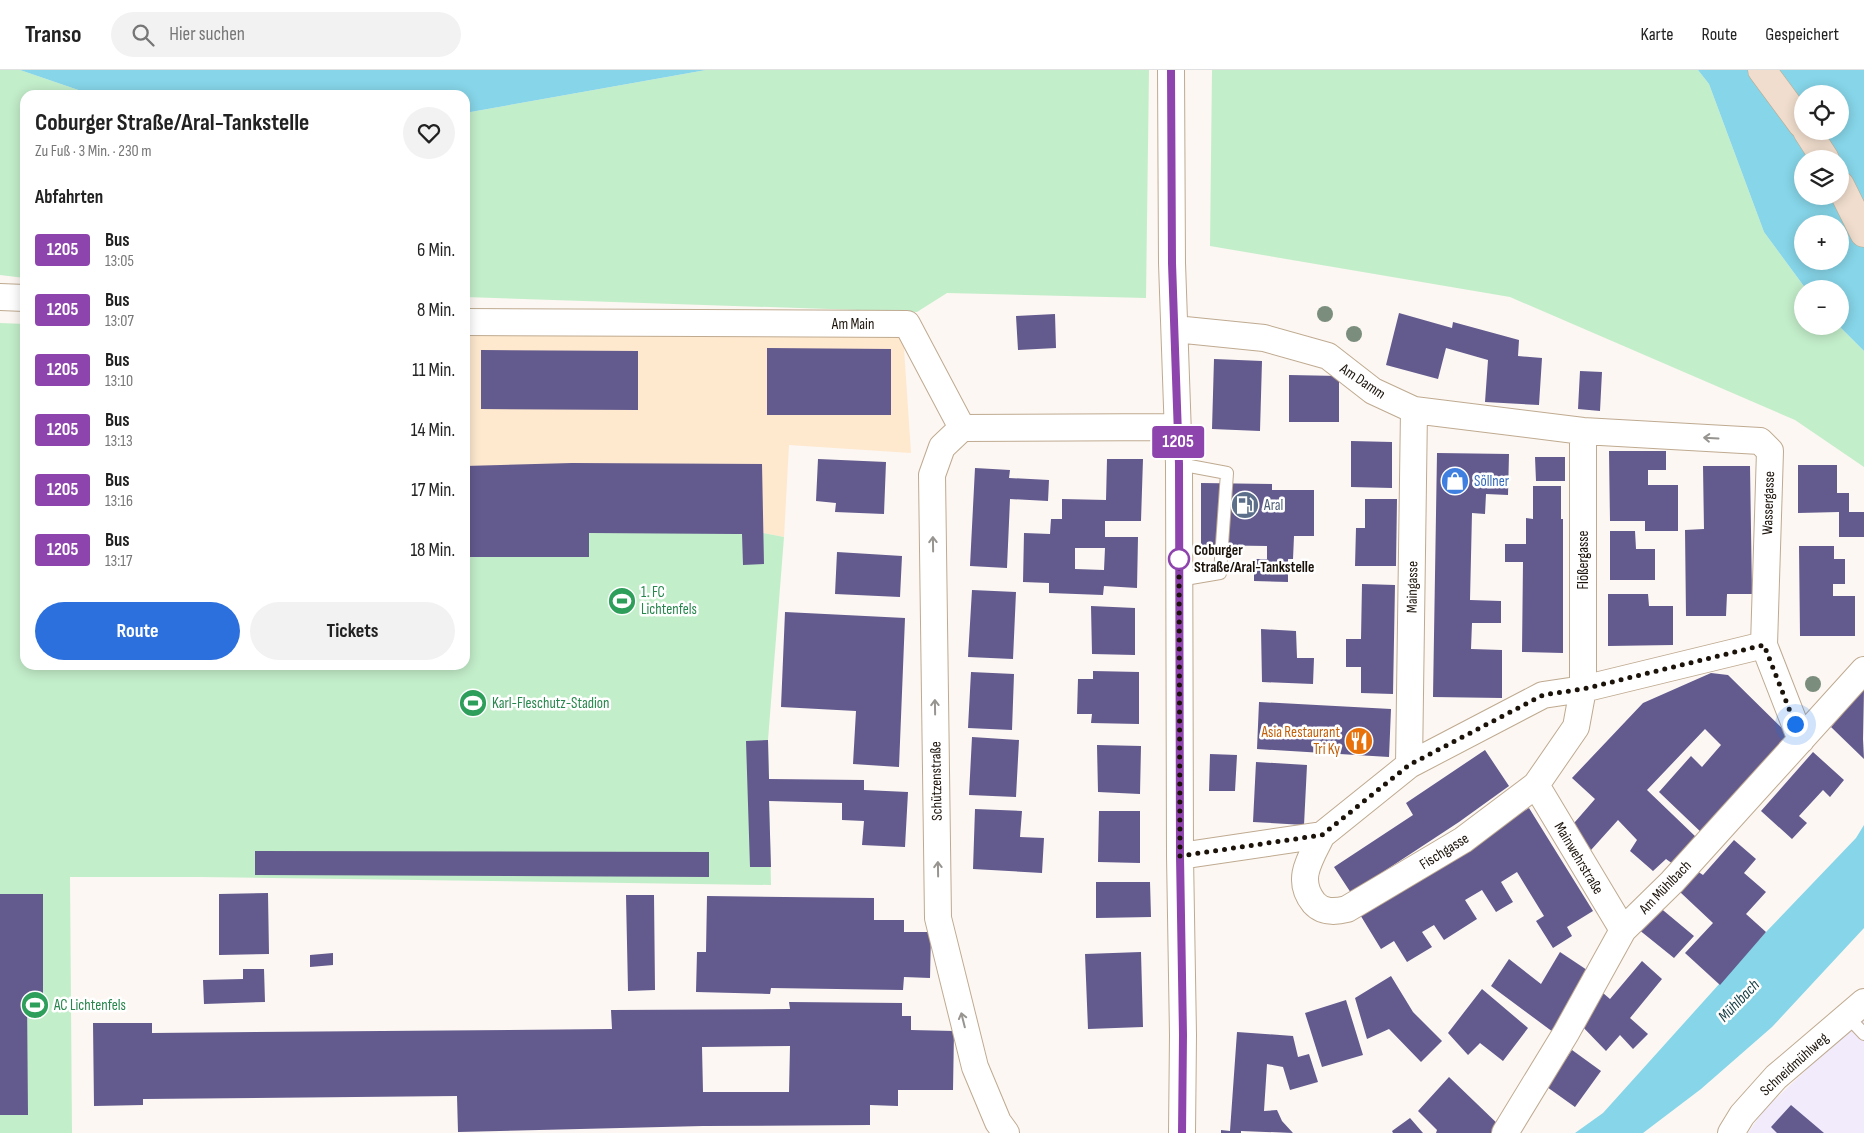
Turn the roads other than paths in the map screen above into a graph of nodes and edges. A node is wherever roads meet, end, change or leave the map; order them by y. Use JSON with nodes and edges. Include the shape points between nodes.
{"nodes":[{"id":1,"x":1171,"y":70,"type":"edge"},
{"id":2,"x":1762,"y":70,"type":"edge"},
{"id":3,"x":1794,"y":113,"type":"edge"},
{"id":4,"x":1849,"y":203,"type":"edge"},
{"id":5,"x":1864,"y":233,"type":"edge"},
{"id":6,"x":0,"y":297,"type":"edge"},
{"id":7,"x":20,"y":298,"type":"edge"},
{"id":8,"x":470,"y":322,"type":"edge"},
{"id":9,"x":1175,"y":329,"type":"junction"},
{"id":10,"x":1414,"y":410,"type":"junction"},
{"id":11,"x":1178,"y":427,"type":"junction"},
{"id":12,"x":962,"y":428,"type":"junction"},
{"id":13,"x":1583,"y":431,"type":"junction"},
{"id":14,"x":1179,"y":464,"type":"junction"},
{"id":15,"x":1179,"y":580,"type":"junction"},
{"id":16,"x":1764,"y":645,"type":"junction"},
{"id":17,"x":1864,"y":670,"type":"edge"},
{"id":18,"x":1583,"y":689,"type":"junction"},
{"id":19,"x":1801,"y":740,"type":"junction"},
{"id":20,"x":1409,"y":765,"type":"junction"},
{"id":21,"x":1536,"y":785,"type":"junction"},
{"id":22,"x":1322,"y":835,"type":"junction"},
{"id":23,"x":1180,"y":856,"type":"junction"},
{"id":24,"x":1623,"y":930,"type":"junction"},
{"id":25,"x":1859,"y":1017,"type":"edge"},
{"id":26,"x":1006,"y":1133,"type":"edge"},
{"id":27,"x":1182,"y":1133,"type":"edge"},
{"id":28,"x":1505,"y":1133,"type":"edge"},
{"id":29,"x":1731,"y":1133,"type":"edge"}],
"edges":[{"from":1,"to":9,"type":"street"},
{"from":2,"to":3,"type":"street"},
{"from":4,"to":5,"type":"street"},
{"from":6,"to":7,"type":"street"},
{"from":8,"to":12,"type":"street","name":"Am Main","via":[[906,324]]},
{"from":9,"to":10,"type":"street","name":"Am Damm","via":[[1264,338],[1328,356],[1374,391]]},
{"from":9,"to":11,"type":"street"},
{"from":10,"to":13,"type":"street","name":"Am Damm"},
{"from":10,"to":20,"type":"street","name":"Maingasse"},
{"from":11,"to":12,"type":"street"},
{"from":11,"to":14,"type":"street"},
{"from":26,"to":12,"type":"street","name":"Schützenstraße","one_way":true,"via":[[998,1122],[975,1067],[938,918],[932,475],[942,447]]},
{"from":16,"to":13,"type":"street","name":"Wassergasse","one_way":true,"via":[[1770,451],[1760,441]]},
{"from":13,"to":18,"type":"street","name":"Flößergasse"},
{"from":14,"to":15,"type":"street"},
{"from":14,"to":15,"type":"lane","via":[[1227,473],[1220,573]]},
{"from":15,"to":23,"type":"street"},
{"from":16,"to":18,"type":"street","name":"Fischgasse"},
{"from":16,"to":19,"type":"street","name":"Wassergasse"},
{"from":17,"to":19,"type":"street","name":"Am Mühlbach"},
{"from":18,"to":20,"type":"street","name":"Fischgasse","via":[[1543,695]]},
{"from":18,"to":21,"type":"street","name":"Fischgasse","via":[[1576,727]]},
{"from":19,"to":24,"type":"street","name":"Am Mühlbach","via":[[1672,882]]},
{"from":20,"to":22,"type":"street","name":"Fischgasse"},
{"from":21,"to":22,"type":"street","name":"Fischgasse","via":[[1463,840],[1337,912],[1318,907],[1305,888],[1308,864]]},
{"from":21,"to":24,"type":"street","name":"Mainwehrstraße"},
{"from":22,"to":23,"type":"street"},
{"from":23,"to":27,"type":"street"},
{"from":24,"to":28,"type":"street","name":"Am Mühlbach"},
{"from":25,"to":29,"type":"street","name":"Schneidmühlweg","via":[[1776,1077],[1742,1115]]}]}
